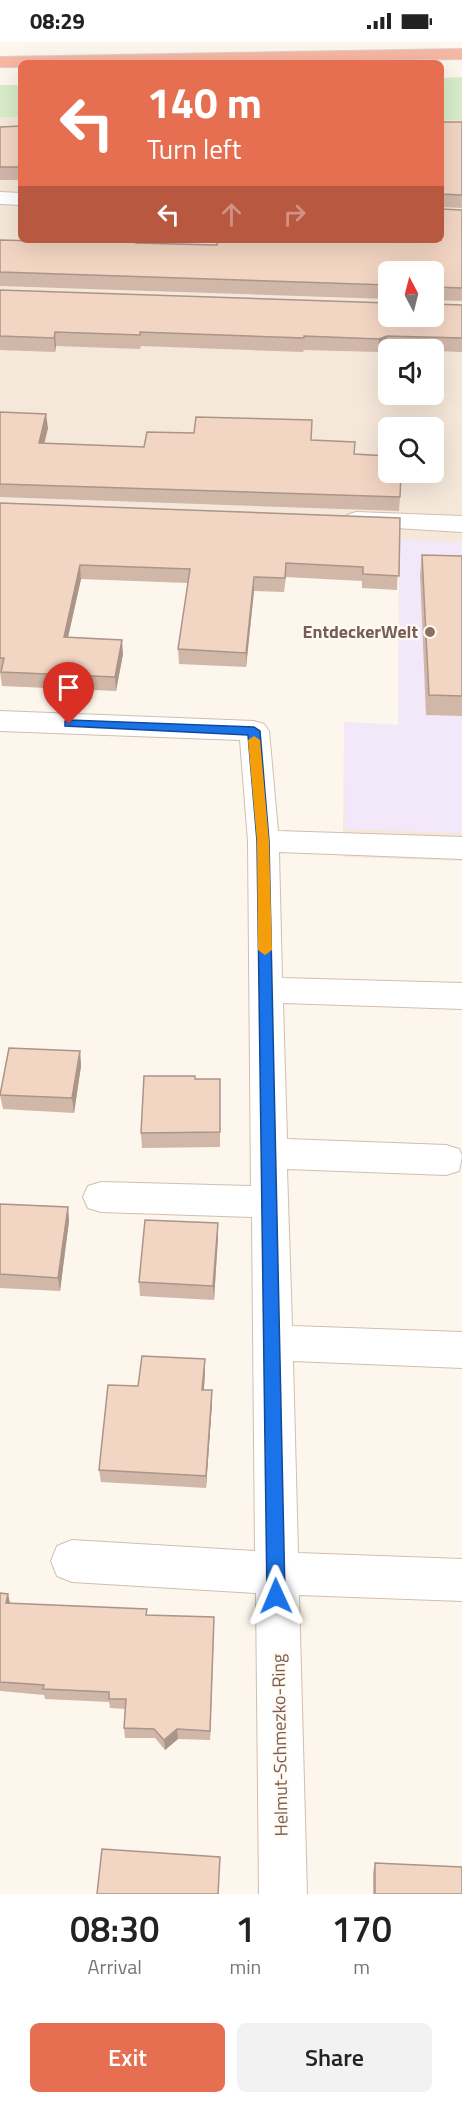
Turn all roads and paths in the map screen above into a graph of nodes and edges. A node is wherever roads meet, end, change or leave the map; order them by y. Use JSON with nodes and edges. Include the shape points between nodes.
{"nodes":[{"id":1,"x":462,"y":54,"type":"edge"},
{"id":2,"x":64,"y":60,"type":"edge"},
{"id":3,"x":0,"y":61,"type":"edge"},
{"id":4,"x":18,"y":61,"type":"edge"},
{"id":5,"x":0,"y":198,"type":"edge"},
{"id":6,"x":18,"y":199,"type":"edge"},
{"id":7,"x":332,"y":519,"type":"edge"},
{"id":8,"x":462,"y":524,"type":"edge"},
{"id":9,"x":0,"y":721,"type":"edge"},
{"id":10,"x":263,"y":841,"type":"junction"},
{"id":11,"x":462,"y":848,"type":"edge"},
{"id":12,"x":266,"y":990,"type":"junction"},
{"id":13,"x":462,"y":996,"type":"edge"},
{"id":14,"x":267,"y":1153,"type":"junction"},
{"id":15,"x":446,"y":1160,"type":"dead end"},
{"id":16,"x":101,"y":1197,"type":"dead end"},
{"id":17,"x":269,"y":1202,"type":"junction"},
{"id":18,"x":272,"y":1343,"type":"junction"},
{"id":19,"x":462,"y":1350,"type":"edge"},
{"id":20,"x":72,"y":1561,"type":"dead end"},
{"id":21,"x":275,"y":1573,"type":"junction"},
{"id":22,"x":462,"y":1580,"type":"edge"},
{"id":23,"x":284,"y":1894,"type":"edge"}],
"edges":[{"from":1,"to":2,"type":"highway"},
{"from":3,"to":4,"type":"highway"},
{"from":5,"to":6,"type":"street"},
{"from":7,"to":8,"type":"street"},
{"from":9,"to":10,"type":"street","name":"Helmut-Schmezko-Ring","via":[[254,731]]},
{"from":10,"to":11,"type":"street"},
{"from":10,"to":12,"type":"street","name":"Helmut-Schmezko-Ring"},
{"from":12,"to":13,"type":"street"},
{"from":12,"to":14,"type":"street","name":"Helmut-Schmezko-Ring"},
{"from":14,"to":15,"type":"street"},
{"from":14,"to":17,"type":"street","name":"Helmut-Schmezko-Ring"},
{"from":16,"to":17,"type":"street"},
{"from":17,"to":18,"type":"street","name":"Helmut-Schmezko-Ring"},
{"from":18,"to":19,"type":"street"},
{"from":18,"to":21,"type":"street","name":"Helmut-Schmezko-Ring"},
{"from":20,"to":21,"type":"street"},
{"from":21,"to":22,"type":"street"},
{"from":21,"to":23,"type":"street","name":"Helmut-Schmezko-Ring"}]}
